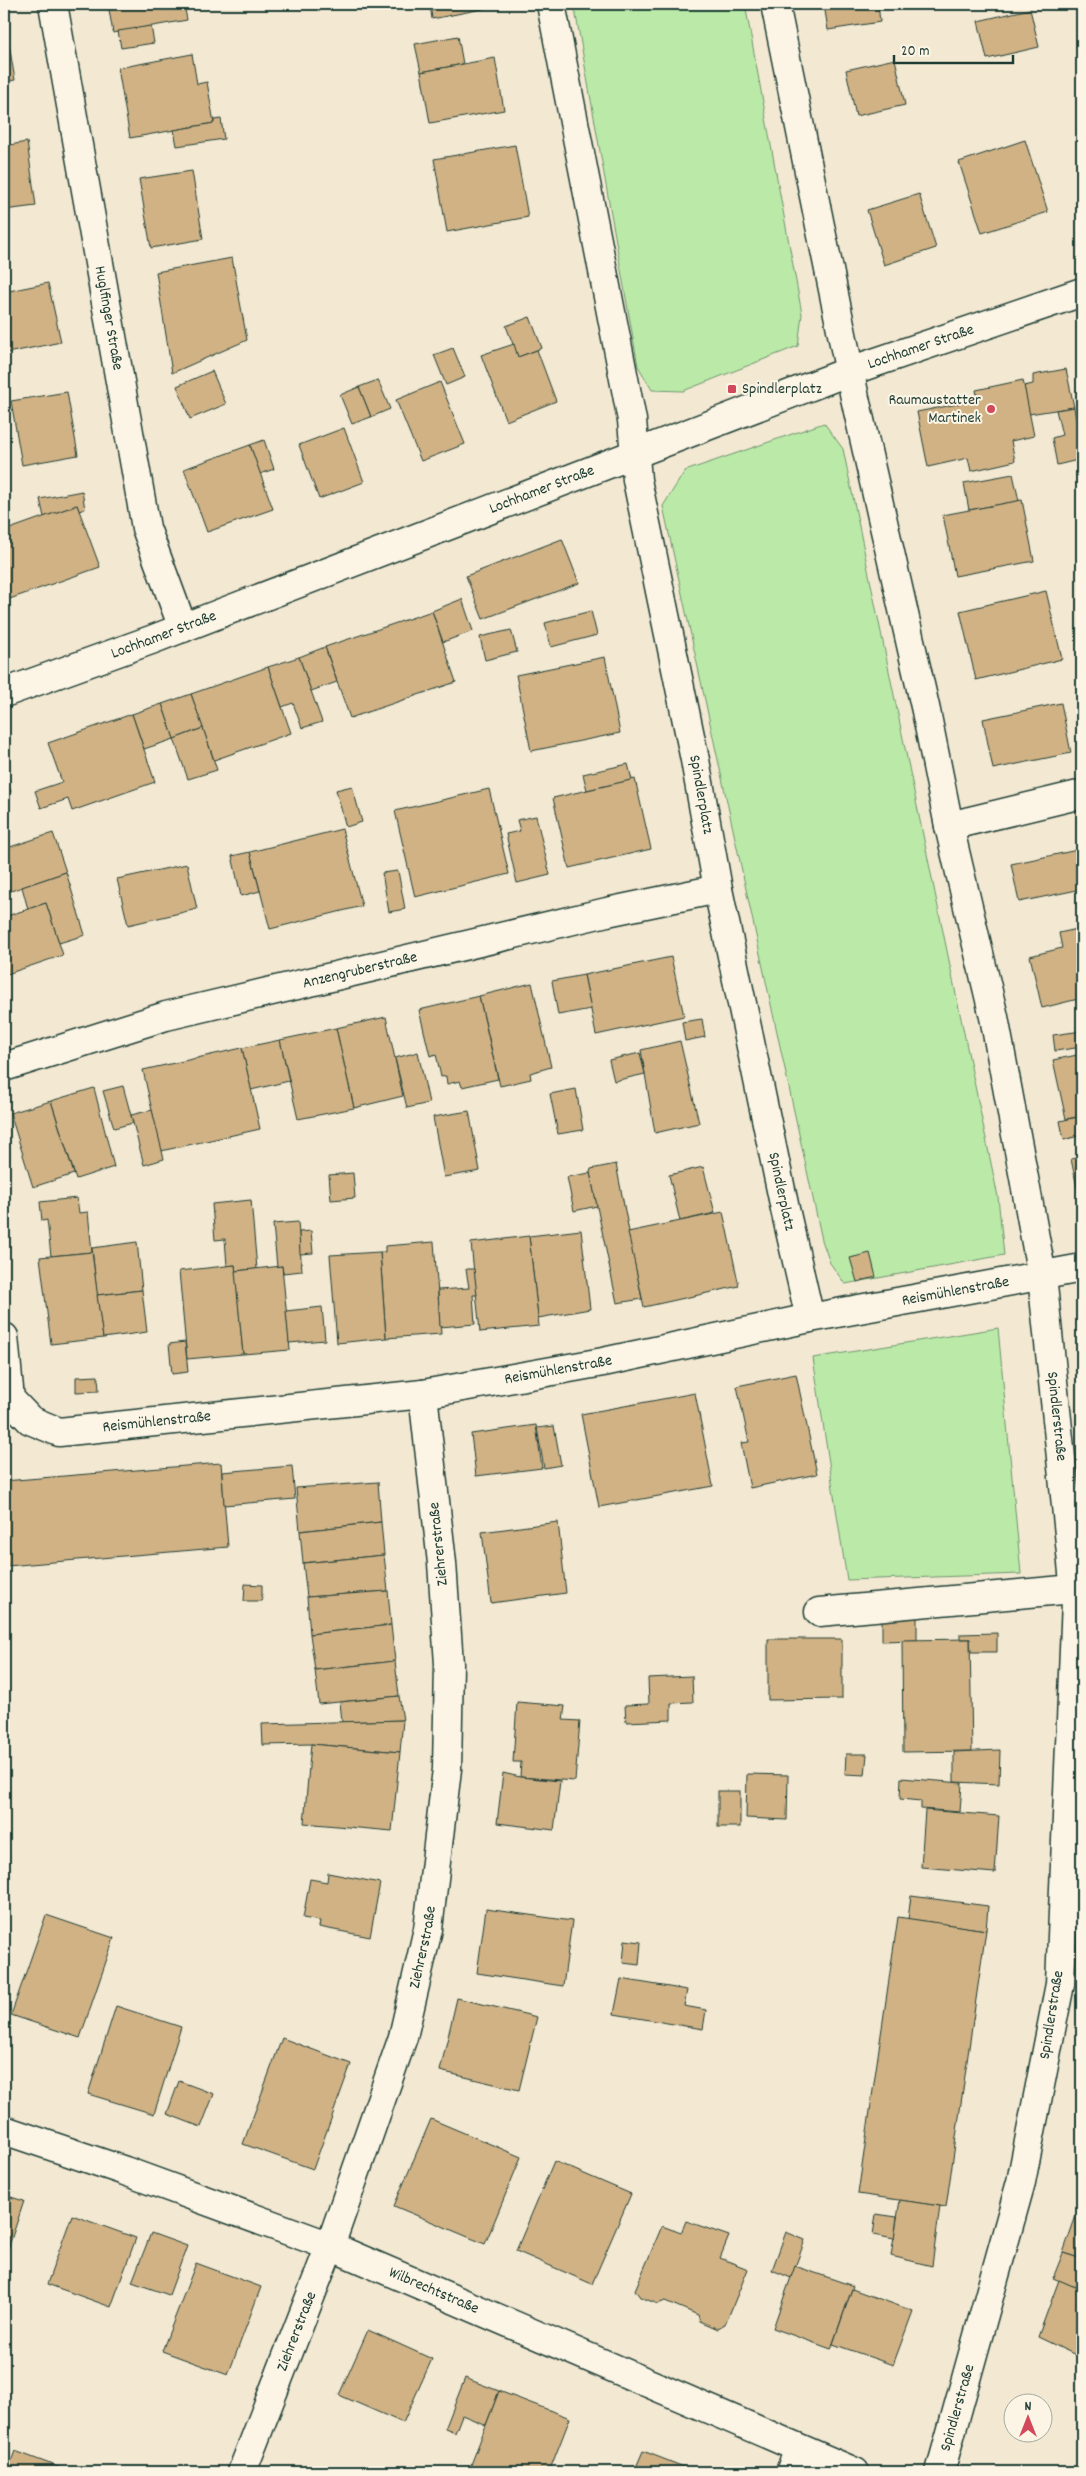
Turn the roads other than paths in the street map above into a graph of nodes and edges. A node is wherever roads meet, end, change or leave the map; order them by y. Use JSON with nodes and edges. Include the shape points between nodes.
{"nodes":[{"id":1,"x":53,"y":4,"type":"edge"},
{"id":2,"x":551,"y":4,"type":"edge"},
{"id":3,"x":775,"y":4,"type":"edge"},
{"id":4,"x":1082,"y":292,"type":"edge"},
{"id":5,"x":850,"y":371,"type":"junction"},
{"id":6,"x":635,"y":453,"type":"junction"},
{"id":7,"x":183,"y":628,"type":"junction"},
{"id":8,"x":4,"y":693,"type":"edge"},
{"id":9,"x":1082,"y":794,"type":"edge"},
{"id":10,"x":949,"y":826,"type":"junction"},
{"id":11,"x":718,"y":889,"type":"junction"},
{"id":12,"x":4,"y":1067,"type":"edge"},
{"id":13,"x":1082,"y":1268,"type":"edge"},
{"id":14,"x":1042,"y":1276,"type":"junction"},
{"id":15,"x":810,"y":1318,"type":"junction"},
{"id":16,"x":4,"y":1338,"type":"edge"},
{"id":17,"x":423,"y":1394,"type":"junction"},
{"id":18,"x":1074,"y":1589,"type":"junction"},
{"id":19,"x":819,"y":1612,"type":"dead end"},
{"id":20,"x":1071,"y":1983,"type":"edge"},
{"id":21,"x":4,"y":2130,"type":"edge"},
{"id":22,"x":330,"y":2246,"type":"junction"},
{"id":23,"x":794,"y":2461,"type":"edge"},
{"id":24,"x":242,"y":2472,"type":"edge"},
{"id":25,"x":855,"y":2472,"type":"edge"},
{"id":26,"x":940,"y":2472,"type":"edge"}],
"edges":[{"from":1,"to":7,"type":"street","name":"Huglfinger Straße","via":[[146,528]]},
{"from":2,"to":6,"type":"street","name":"Spindlerplatz","via":[[632,420]]},
{"from":3,"to":5,"type":"street"},
{"from":4,"to":5,"type":"street","name":"Lochhamer Straße"},
{"from":5,"to":6,"type":"street","name":"Lochhamer Straße"},
{"from":5,"to":10,"type":"street"},
{"from":6,"to":7,"type":"street","name":"Lochhamer Straße"},
{"from":6,"to":11,"type":"street","name":"Spindlerplatz","via":[[637,480]]},
{"from":7,"to":8,"type":"street","name":"Lochhamer Straße"},
{"from":9,"to":10,"type":"street"},
{"from":10,"to":14,"type":"street","via":[[994,1018]]},
{"from":11,"to":12,"type":"street","name":"Anzengruberstraße","via":[[166,1016]]},
{"from":11,"to":15,"type":"street","name":"Spindlerplatz"},
{"from":13,"to":14,"type":"street","name":"Reismühlenstraße"},
{"from":14,"to":15,"type":"street","name":"Reismühlenstraße"},
{"from":14,"to":18,"type":"street","name":"Spindlerstraße"},
{"from":15,"to":17,"type":"street","name":"Reismühlenstraße","via":[[602,1362]]},
{"from":16,"to":17,"type":"street","name":"Reismühlenstraße","via":[[10,1399],[30,1420],[58,1432]]},
{"from":17,"to":22,"type":"street","name":"Ziehrerstraße","via":[[442,1563],[449,1664],[448,1769],[428,1929],[402,2037]]},
{"from":18,"to":19,"type":"street"},
{"from":18,"to":20,"type":"street","name":"Spindlerstraße"},
{"from":20,"to":26,"type":"street","name":"Spindlerstraße","via":[[1021,2182]]},
{"from":21,"to":22,"type":"street","name":"Wilbrechtstraße","via":[[125,2170]]},
{"from":22,"to":23,"type":"street","name":"Wilbrechtstraße"},
{"from":22,"to":24,"type":"street","name":"Ziehrerstraße"},
{"from":23,"to":25,"type":"street","name":"Wilbrechtstraße"}]}
